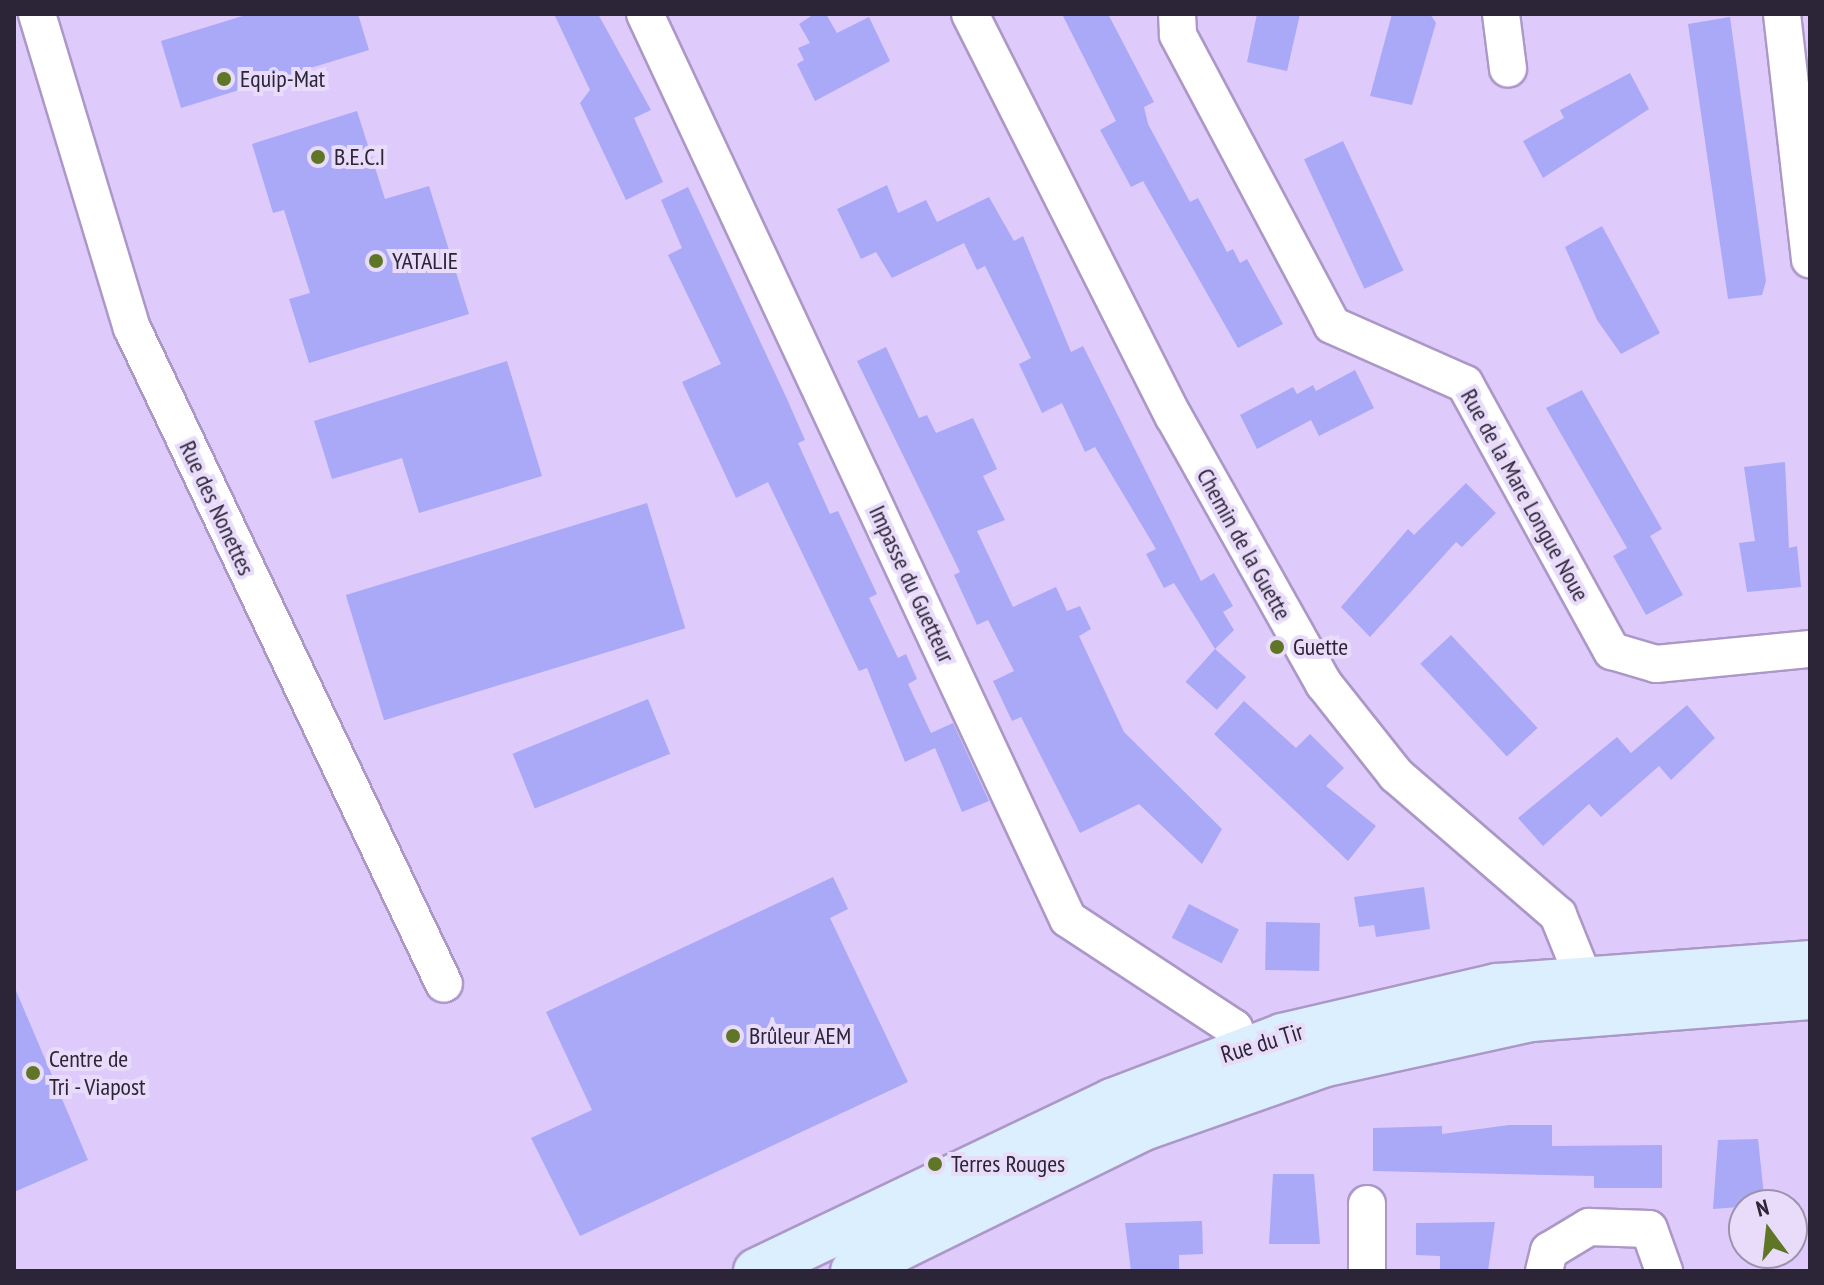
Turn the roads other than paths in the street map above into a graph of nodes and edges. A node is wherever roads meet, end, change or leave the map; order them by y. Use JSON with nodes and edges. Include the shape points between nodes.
{"nodes":[{"id":1,"x":37,"y":14,"type":"edge"},
{"id":2,"x":645,"y":14,"type":"edge"},
{"id":3,"x":970,"y":14,"type":"edge"},
{"id":4,"x":1177,"y":14,"type":"edge"},
{"id":5,"x":1501,"y":14,"type":"edge"},
{"id":6,"x":1782,"y":14,"type":"edge"},
{"id":7,"x":1508,"y":69,"type":"dead end"},
{"id":8,"x":1810,"y":259,"type":"edge"},
{"id":9,"x":1810,"y":649,"type":"edge"},
{"id":10,"x":1810,"y":963,"type":"edge"},
{"id":11,"x":444,"y":984,"type":"dead end"},
{"id":12,"x":1585,"y":995,"type":"junction"},
{"id":13,"x":1810,"y":997,"type":"edge"},
{"id":14,"x":1249,"y":1067,"type":"junction"},
{"id":15,"x":1367,"y":1204,"type":"dead end"},
{"id":16,"x":844,"y":1260,"type":"edge"},
{"id":17,"x":756,"y":1271,"type":"edge"},
{"id":18,"x":1367,"y":1271,"type":"edge"},
{"id":19,"x":1544,"y":1271,"type":"edge"},
{"id":20,"x":1664,"y":1271,"type":"edge"}],
"edges":[{"from":1,"to":11,"type":"street","name":"Rue des Nonettes","via":[[132,328]]},
{"from":2,"to":14,"type":"street","name":"Impasse du Guetteur","via":[[1068,919],[1234,1028]]},
{"from":3,"to":12,"type":"street","name":"Chemin de la Guette","via":[[1188,442],[1324,684],[1396,775],[1558,915]]},
{"from":4,"to":9,"type":"street","name":"Rue de la Mare Longue Noue","via":[[1178,35],[1332,325],[1465,384],[1612,651],[1656,664]]},
{"from":5,"to":7,"type":"street"},
{"from":6,"to":8,"type":"street"},
{"from":10,"to":12,"type":"main road","name":"Rue du Tir"},
{"from":12,"to":13,"type":"main road","name":"Rue du Tir"},
{"from":12,"to":14,"type":"main road","name":"Rue du Tir","via":[[1429,999]]},
{"from":14,"to":16,"type":"main road","name":"Rue du Tir","via":[[1144,1128]]},
{"from":15,"to":18,"type":"street"},
{"from":16,"to":17,"type":"main road","name":"Rue du Tir"},
{"from":19,"to":20,"type":"street","via":[[1549,1251],[1589,1227],[1649,1229]]}]}
